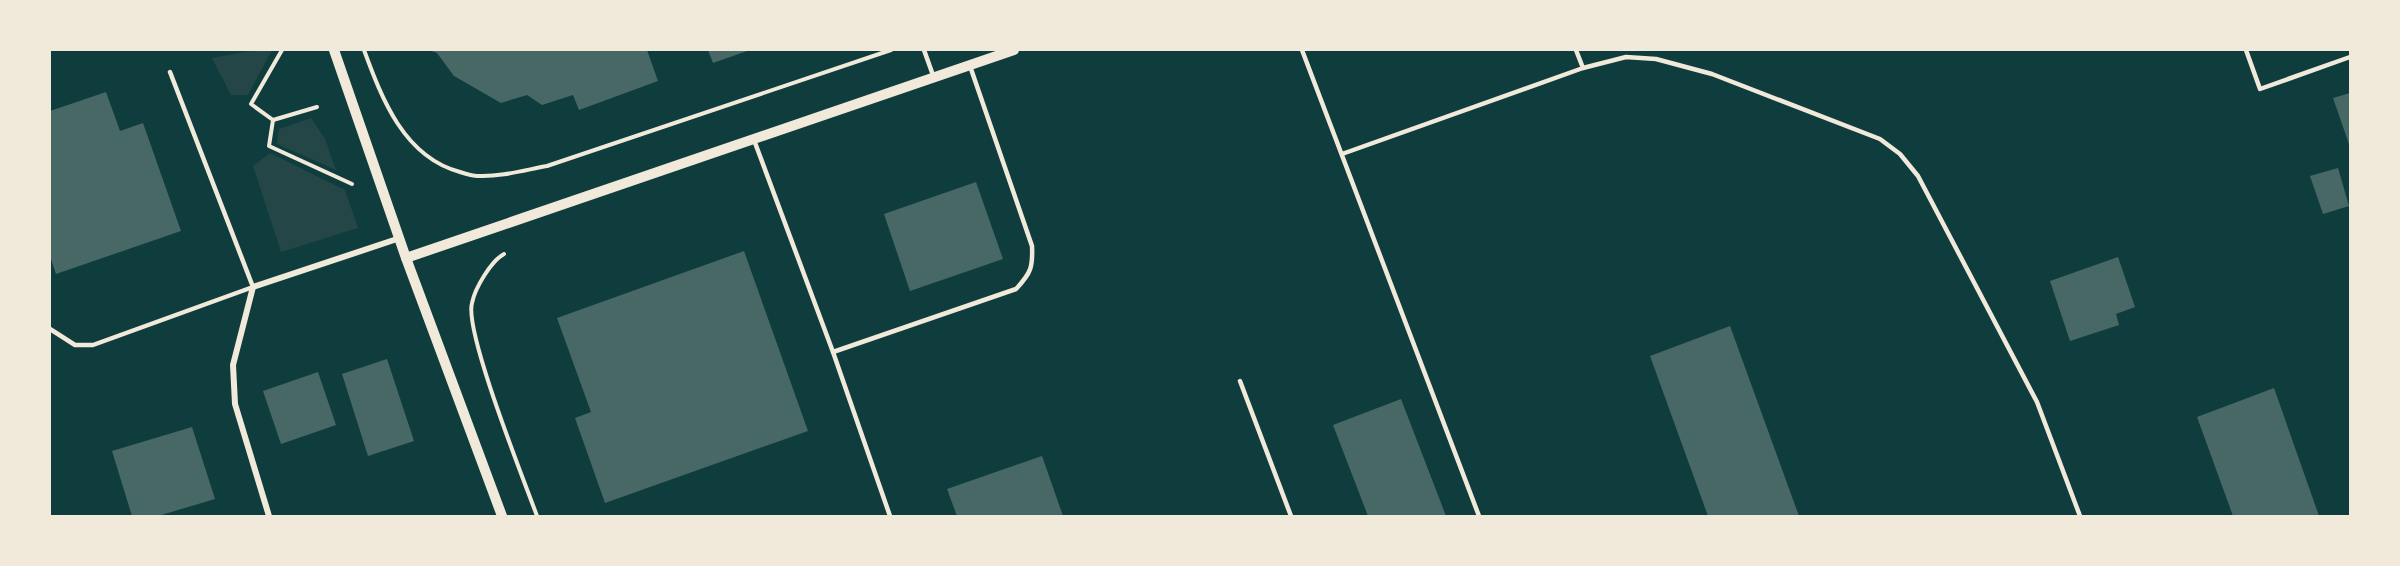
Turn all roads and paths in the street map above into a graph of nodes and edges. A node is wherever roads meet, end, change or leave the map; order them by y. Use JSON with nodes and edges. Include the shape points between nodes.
{"nodes":[{"id":1,"x":282,"y":50,"type":"edge"},
{"id":2,"x":334,"y":50,"type":"edge"},
{"id":3,"x":364,"y":50,"type":"edge"},
{"id":4,"x":891,"y":50,"type":"edge"},
{"id":5,"x":924,"y":50,"type":"edge"},
{"id":6,"x":1014,"y":50,"type":"edge"},
{"id":7,"x":1302,"y":50,"type":"edge"},
{"id":8,"x":1576,"y":50,"type":"edge"},
{"id":9,"x":2246,"y":50,"type":"edge"},
{"id":10,"x":2350,"y":57,"type":"edge"},
{"id":11,"x":970,"y":65,"type":"junction"},
{"id":12,"x":1583,"y":68,"type":"junction"},
{"id":13,"x":170,"y":72,"type":"dead end"},
{"id":14,"x":934,"y":78,"type":"junction"},
{"id":15,"x":317,"y":106,"type":"dead end"},
{"id":16,"x":273,"y":120,"type":"junction"},
{"id":17,"x":754,"y":140,"type":"junction"},
{"id":18,"x":1342,"y":154,"type":"junction"},
{"id":19,"x":352,"y":184,"type":"dead end"},
{"id":20,"x":400,"y":238,"type":"junction"},
{"id":21,"x":507,"y":253,"type":"dead end"},
{"id":22,"x":406,"y":258,"type":"junction"},
{"id":23,"x":253,"y":287,"type":"junction"},
{"id":24,"x":50,"y":329,"type":"edge"},
{"id":25,"x":833,"y":352,"type":"junction"},
{"id":26,"x":1240,"y":381,"type":"dead end"},
{"id":27,"x":269,"y":516,"type":"edge"},
{"id":28,"x":502,"y":516,"type":"edge"},
{"id":29,"x":537,"y":516,"type":"edge"},
{"id":30,"x":890,"y":516,"type":"edge"},
{"id":31,"x":1291,"y":516,"type":"edge"},
{"id":32,"x":1479,"y":516,"type":"edge"},
{"id":33,"x":2080,"y":516,"type":"edge"}],
"edges":[{"from":1,"to":16,"type":"path","via":[[251,104]]},
{"from":2,"to":20,"type":"street"},
{"from":3,"to":4,"type":"path","via":[[379,92],[417,149],[446,168],[476,177],[547,166]]},
{"from":5,"to":14,"type":"lane"},
{"from":6,"to":11,"type":"street"},
{"from":7,"to":18,"type":"lane"},
{"from":8,"to":12,"type":"lane"},
{"from":9,"to":10,"type":"lane","via":[[2260,89]]},
{"from":11,"to":14,"type":"street"},
{"from":11,"to":25,"type":"lane","via":[[1032,246],[1028,277],[1016,289]]},
{"from":12,"to":18,"type":"lane"},
{"from":12,"to":33,"type":"lane","via":[[1626,57],[1656,59],[1712,74],[1880,139],[1900,154],[1918,176],[2037,402]]},
{"from":13,"to":23,"type":"lane"},
{"from":14,"to":17,"type":"street"},
{"from":15,"to":16,"type":"path"},
{"from":16,"to":19,"type":"path","via":[[269,147]]},
{"from":17,"to":22,"type":"street"},
{"from":17,"to":25,"type":"lane"},
{"from":18,"to":32,"type":"lane"},
{"from":20,"to":22,"type":"street"},
{"from":20,"to":23,"type":"street"},
{"from":21,"to":29,"type":"path","via":[[498,257],[486,272],[471,304],[476,343]]},
{"from":22,"to":28,"type":"street"},
{"from":23,"to":24,"type":"lane","via":[[93,345],[75,345]]},
{"from":23,"to":27,"type":"street","via":[[233,365],[235,404]]},
{"from":25,"to":30,"type":"lane"},
{"from":26,"to":31,"type":"lane"}]}
